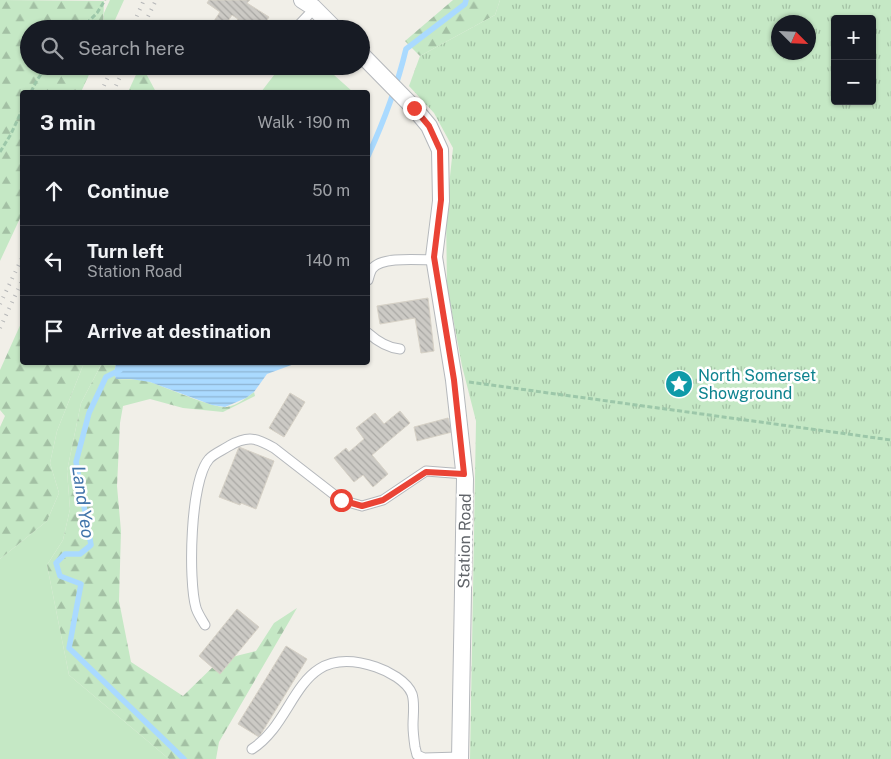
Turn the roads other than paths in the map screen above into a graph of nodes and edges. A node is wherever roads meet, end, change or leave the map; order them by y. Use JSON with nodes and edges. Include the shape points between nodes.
{"nodes":[{"id":1,"x":305,"y":2,"type":"edge"},
{"id":2,"x":298,"y":20,"type":"edge"},
{"id":3,"x":325,"y":20,"type":"edge"},
{"id":4,"x":370,"y":63,"type":"edge"},
{"id":5,"x":435,"y":260,"type":"junction"},
{"id":6,"x":370,"y":274,"type":"edge"},
{"id":7,"x":370,"y":336,"type":"edge"},
{"id":8,"x":400,"y":350,"type":"dead end"},
{"id":9,"x":464,"y":474,"type":"junction"},
{"id":10,"x":205,"y":625,"type":"dead end"},
{"id":11,"x":252,"y":750,"type":"dead end"},
{"id":12,"x":460,"y":758,"type":"edge"}],
"edges":[{"from":1,"to":2,"type":"lane"},
{"from":1,"to":3,"type":"street"},
{"from":4,"to":5,"type":"street","name":"Station Road","via":[[429,126],[440,150],[441,200]]},
{"from":5,"to":6,"type":"lane","via":[[393,260],[372,268]]},
{"from":5,"to":9,"type":"street","name":"Station Road","via":[[454,380]]},
{"from":7,"to":8,"type":"lane"},
{"from":9,"to":10,"type":"lane","via":[[426,472],[383,500],[362,506],[341,500],[262,442],[246,438],[231,445],[209,458],[201,476],[195,505],[191,567],[196,609]]},
{"from":9,"to":12,"type":"street","name":"Station Road"},
{"from":11,"to":12,"type":"lane","via":[[270,734],[313,673],[338,662],[378,668],[399,679],[413,695],[418,755],[424,758]]}]}
